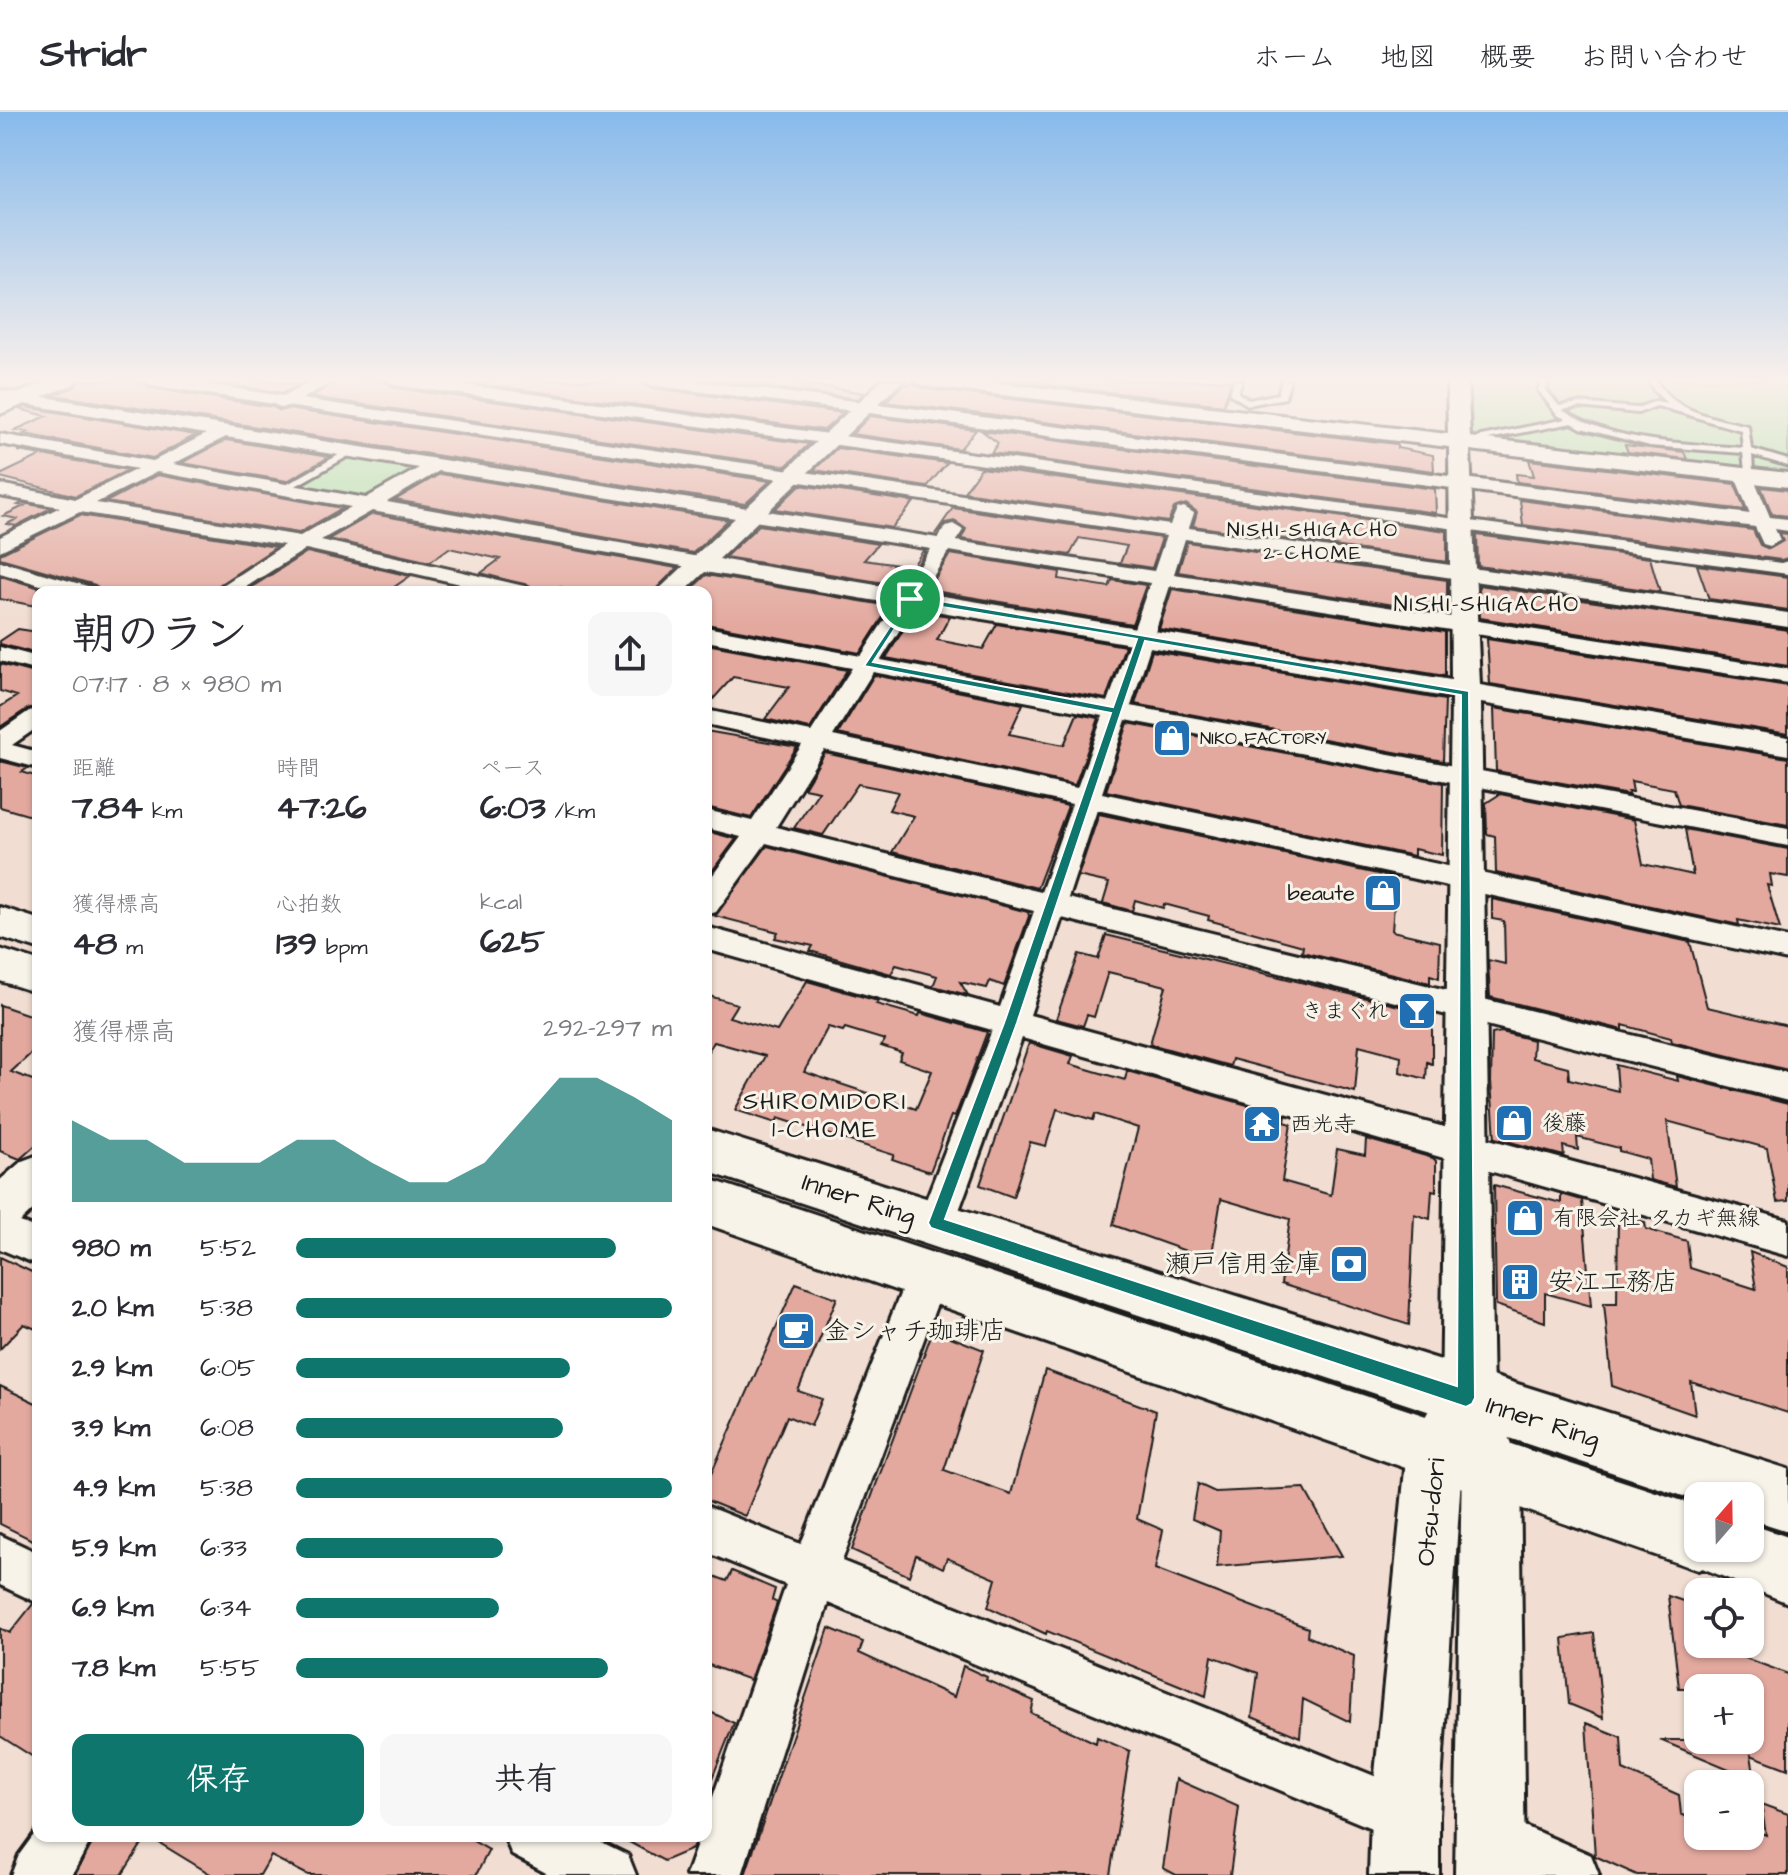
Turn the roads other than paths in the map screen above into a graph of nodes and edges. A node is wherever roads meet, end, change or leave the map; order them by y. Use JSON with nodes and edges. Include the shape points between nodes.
{"nodes":[{"id":1,"x":134,"y":462,"type":"edge"},
{"id":2,"x":163,"y":462,"type":"edge"},
{"id":3,"x":331,"y":462,"type":"edge"},
{"id":4,"x":414,"y":462,"type":"edge"},
{"id":5,"x":444,"y":462,"type":"edge"},
{"id":6,"x":695,"y":462,"type":"edge"},
{"id":7,"x":805,"y":462,"type":"edge"},
{"id":8,"x":998,"y":462,"type":"edge"},
{"id":9,"x":1000,"y":462,"type":"edge"},
{"id":10,"x":1201,"y":462,"type":"edge"},
{"id":11,"x":1292,"y":462,"type":"edge"},
{"id":12,"x":1466,"y":462,"type":"edge"},
{"id":13,"x":1654,"y":462,"type":"edge"},
{"id":14,"x":1747,"y":462,"type":"edge"},
{"id":15,"x":155,"y":466,"type":"junction"},
{"id":16,"x":437,"y":466,"type":"junction"},
{"id":17,"x":1746,"y":473,"type":"junction"},
{"id":18,"x":791,"y":476,"type":"junction"},
{"id":19,"x":1788,"y":480,"type":"edge"},
{"id":20,"x":1461,"y":484,"type":"junction"},
{"id":21,"x":1192,"y":489,"type":"junction"},
{"id":22,"x":0,"y":490,"type":"edge"},
{"id":23,"x":282,"y":490,"type":"junction"},
{"id":24,"x":973,"y":502,"type":"junction"},
{"id":25,"x":366,"y":505,"type":"junction"},
{"id":26,"x":79,"y":506,"type":"junction"},
{"id":27,"x":749,"y":515,"type":"junction"},
{"id":28,"x":1763,"y":523,"type":"junction"},
{"id":29,"x":1788,"y":525,"type":"edge"},
{"id":30,"x":1463,"y":526,"type":"junction"},
{"id":31,"x":1178,"y":532,"type":"junction"},
{"id":32,"x":303,"y":542,"type":"junction"},
{"id":33,"x":0,"y":545,"type":"edge"},
{"id":34,"x":944,"y":545,"type":"junction"},
{"id":35,"x":699,"y":563,"type":"junction"},
{"id":36,"x":0,"y":567,"type":"edge"},
{"id":37,"x":1464,"y":573,"type":"junction"},
{"id":38,"x":1786,"y":573,"type":"edge"},
{"id":39,"x":1162,"y":579,"type":"junction"},
{"id":40,"x":477,"y":580,"type":"junction"},
{"id":41,"x":66,"y":586,"type":"edge"},
{"id":42,"x":233,"y":586,"type":"edge"},
{"id":43,"x":468,"y":586,"type":"edge"},
{"id":44,"x":500,"y":586,"type":"edge"},
{"id":45,"x":675,"y":586,"type":"edge"},
{"id":46,"x":910,"y":599,"type":"junction"},
{"id":47,"x":1788,"y":620,"type":"edge"},
{"id":48,"x":1465,"y":626,"type":"junction"},
{"id":49,"x":712,"y":635,"type":"edge"},
{"id":50,"x":1142,"y":637,"type":"junction"},
{"id":51,"x":0,"y":654,"type":"edge"},
{"id":52,"x":32,"y":662,"type":"edge"},
{"id":53,"x":867,"y":664,"type":"junction"},
{"id":54,"x":1788,"y":676,"type":"edge"},
{"id":55,"x":1466,"y":693,"type":"junction"},
{"id":56,"x":1117,"y":711,"type":"junction"},
{"id":57,"x":712,"y":718,"type":"edge"},
{"id":58,"x":32,"y":720,"type":"edge"},
{"id":59,"x":818,"y":741,"type":"junction"},
{"id":60,"x":0,"y":742,"type":"edge"},
{"id":61,"x":1788,"y":746,"type":"edge"},
{"id":62,"x":0,"y":750,"type":"edge"},
{"id":63,"x":32,"y":758,"type":"edge"},
{"id":64,"x":1467,"y":777,"type":"junction"},
{"id":65,"x":1086,"y":798,"type":"junction"},
{"id":66,"x":712,"y":820,"type":"edge"},
{"id":67,"x":759,"y":832,"type":"junction"},
{"id":68,"x":1788,"y":837,"type":"edge"},
{"id":69,"x":1465,"y":879,"type":"junction"},
{"id":70,"x":712,"y":897,"type":"edge"},
{"id":71,"x":1050,"y":904,"type":"junction"},
{"id":72,"x":0,"y":922,"type":"edge"},
{"id":73,"x":32,"y":932,"type":"edge"},
{"id":74,"x":712,"y":940,"type":"edge"},
{"id":75,"x":1788,"y":949,"type":"edge"},
{"id":76,"x":0,"y":965,"type":"edge"},
{"id":77,"x":32,"y":975,"type":"edge"},
{"id":78,"x":1465,"y":1007,"type":"junction"},
{"id":79,"x":1011,"y":1023,"type":"junction"},
{"id":80,"x":1788,"y":1087,"type":"edge"},
{"id":81,"x":1465,"y":1148,"type":"junction"},
{"id":82,"x":712,"y":1153,"type":"edge"},
{"id":83,"x":32,"y":1181,"type":"edge"},
{"id":84,"x":712,"y":1202,"type":"edge"},
{"id":85,"x":0,"y":1210,"type":"edge"},
{"id":86,"x":0,"y":1231,"type":"edge"},
{"id":87,"x":1788,"y":1238,"type":"edge"},
{"id":88,"x":32,"y":1244,"type":"edge"},
{"id":89,"x":932,"y":1249,"type":"junction"},
{"id":90,"x":1466,"y":1398,"type":"junction"},
{"id":91,"x":1435,"y":1449,"type":"junction"},
{"id":92,"x":1492,"y":1467,"type":"junction"},
{"id":93,"x":1788,"y":1500,"type":"edge"},
{"id":94,"x":712,"y":1532,"type":"edge"},
{"id":95,"x":1684,"y":1533,"type":"edge"},
{"id":96,"x":0,"y":1559,"type":"edge"},
{"id":97,"x":1764,"y":1561,"type":"edge"},
{"id":98,"x":1788,"y":1570,"type":"edge"},
{"id":99,"x":813,"y":1575,"type":"junction"},
{"id":100,"x":32,"y":1576,"type":"edge"},
{"id":101,"x":1405,"y":1815,"type":"junction"},
{"id":102,"x":62,"y":1842,"type":"edge"},
{"id":103,"x":543,"y":1842,"type":"edge"},
{"id":104,"x":1490,"y":1856,"type":"edge"},
{"id":105,"x":39,"y":1875,"type":"edge"},
{"id":106,"x":608,"y":1875,"type":"edge"},
{"id":107,"x":714,"y":1875,"type":"edge"},
{"id":108,"x":1404,"y":1875,"type":"edge"},
{"id":109,"x":1571,"y":1875,"type":"edge"}],
"edges":[{"from":1,"to":15,"type":"street"},
{"from":2,"to":15,"type":"street"},
{"from":3,"to":23,"type":"lane"},
{"from":4,"to":16,"type":"street"},
{"from":5,"to":16,"type":"street"},
{"from":6,"to":18,"type":"street"},
{"from":7,"to":18,"type":"street"},
{"from":8,"to":24,"type":"street"},
{"from":9,"to":21,"type":"street"},
{"from":10,"to":21,"type":"street"},
{"from":11,"to":20,"type":"street"},
{"from":12,"to":20,"type":"street"},
{"from":13,"to":17,"type":"street"},
{"from":14,"to":17,"type":"lane"},
{"from":15,"to":23,"type":"street"},
{"from":15,"to":26,"type":"street"},
{"from":16,"to":25,"type":"street"},
{"from":16,"to":27,"type":"street"},
{"from":17,"to":19,"type":"street"},
{"from":17,"to":28,"type":"street"},
{"from":18,"to":24,"type":"street"},
{"from":18,"to":27,"type":"street"},
{"from":20,"to":28,"type":"street"},
{"from":20,"to":30,"type":"street"},
{"from":21,"to":30,"type":"street"},
{"from":21,"to":31,"type":"street"},
{"from":22,"to":26,"type":"street"},
{"from":23,"to":25,"type":"street"},
{"from":24,"to":31,"type":"street"},
{"from":24,"to":34,"type":"street"},
{"from":25,"to":32,"type":"street"},
{"from":25,"to":35,"type":"street"},
{"from":26,"to":32,"type":"street"},
{"from":26,"to":33,"type":"street"},
{"from":27,"to":34,"type":"street"},
{"from":27,"to":35,"type":"street"},
{"from":28,"to":29,"type":"street"},
{"from":28,"to":38,"type":"street"},
{"from":30,"to":37,"type":"street"},
{"from":30,"to":38,"type":"street"},
{"from":31,"to":37,"type":"street"},
{"from":31,"to":39,"type":"street"},
{"from":32,"to":40,"type":"street"},
{"from":32,"to":42,"type":"street"},
{"from":34,"to":39,"type":"street"},
{"from":34,"to":46,"type":"street"},
{"from":35,"to":45,"type":"street"},
{"from":35,"to":46,"type":"street"},
{"from":36,"to":41,"type":"street"},
{"from":37,"to":47,"type":"street"},
{"from":37,"to":48,"type":"street"},
{"from":39,"to":48,"type":"street"},
{"from":39,"to":50,"type":"street"},
{"from":40,"to":43,"type":"street"},
{"from":40,"to":44,"type":"street"},
{"from":46,"to":50,"type":"street"},
{"from":46,"to":53,"type":"street"},
{"from":48,"to":54,"type":"street"},
{"from":48,"to":55,"type":"street"},
{"from":49,"to":53,"type":"street"},
{"from":50,"to":55,"type":"street"},
{"from":50,"to":56,"type":"street"},
{"from":51,"to":52,"type":"street"},
{"from":53,"to":56,"type":"street"},
{"from":53,"to":59,"type":"street"},
{"from":55,"to":61,"type":"street"},
{"from":55,"to":64,"type":"street"},
{"from":56,"to":64,"type":"street"},
{"from":56,"to":65,"type":"street"},
{"from":57,"to":59,"type":"street"},
{"from":58,"to":60,"type":"street"},
{"from":59,"to":65,"type":"street"},
{"from":59,"to":67,"type":"street"},
{"from":62,"to":63,"type":"street"},
{"from":64,"to":68,"type":"street"},
{"from":64,"to":69,"type":"street"},
{"from":65,"to":69,"type":"street"},
{"from":65,"to":71,"type":"street"},
{"from":66,"to":67,"type":"street"},
{"from":67,"to":70,"type":"street"},
{"from":67,"to":71,"type":"street"},
{"from":69,"to":75,"type":"street"},
{"from":69,"to":78,"type":"street"},
{"from":71,"to":78,"type":"street"},
{"from":71,"to":79,"type":"street"},
{"from":72,"to":73,"type":"main road"},
{"from":74,"to":79,"type":"street"},
{"from":76,"to":77,"type":"main road"},
{"from":78,"to":80,"type":"street"},
{"from":78,"to":81,"type":"street"},
{"from":79,"to":81,"type":"street"},
{"from":79,"to":89,"type":"street"},
{"from":81,"to":87,"type":"street"},
{"from":81,"to":90,"type":"street"},
{"from":82,"to":89,"type":"main road","name":"Inner Ring"},
{"from":83,"to":85,"type":"street"},
{"from":84,"to":89,"type":"main road","name":"Inner Ring"},
{"from":86,"to":88,"type":"street"},
{"from":89,"to":90,"type":"main road","name":"Inner Ring"},
{"from":89,"to":91,"type":"main road","name":"Inner Ring"},
{"from":89,"to":99,"type":"street"},
{"from":90,"to":91,"type":"street","name":"Otsu-dori"},
{"from":90,"to":92,"type":"street"},
{"from":90,"to":93,"type":"main road","name":"Inner Ring"},
{"from":91,"to":92,"type":"main road","name":"Inner Ring"},
{"from":91,"to":101,"type":"street","name":"Otsu-dori"},
{"from":92,"to":95,"type":"main road","name":"Inner Ring"},
{"from":92,"to":104,"type":"street"},
{"from":94,"to":99,"type":"street"},
{"from":96,"to":100,"type":"street"},
{"from":97,"to":98,"type":"main road"},
{"from":99,"to":101,"type":"street"},
{"from":99,"to":107,"type":"street"},
{"from":101,"to":108,"type":"street","name":"Otsu-dori"},
{"from":102,"to":105,"type":"street"},
{"from":103,"to":106,"type":"street"},
{"from":104,"to":109,"type":"street"}]}
